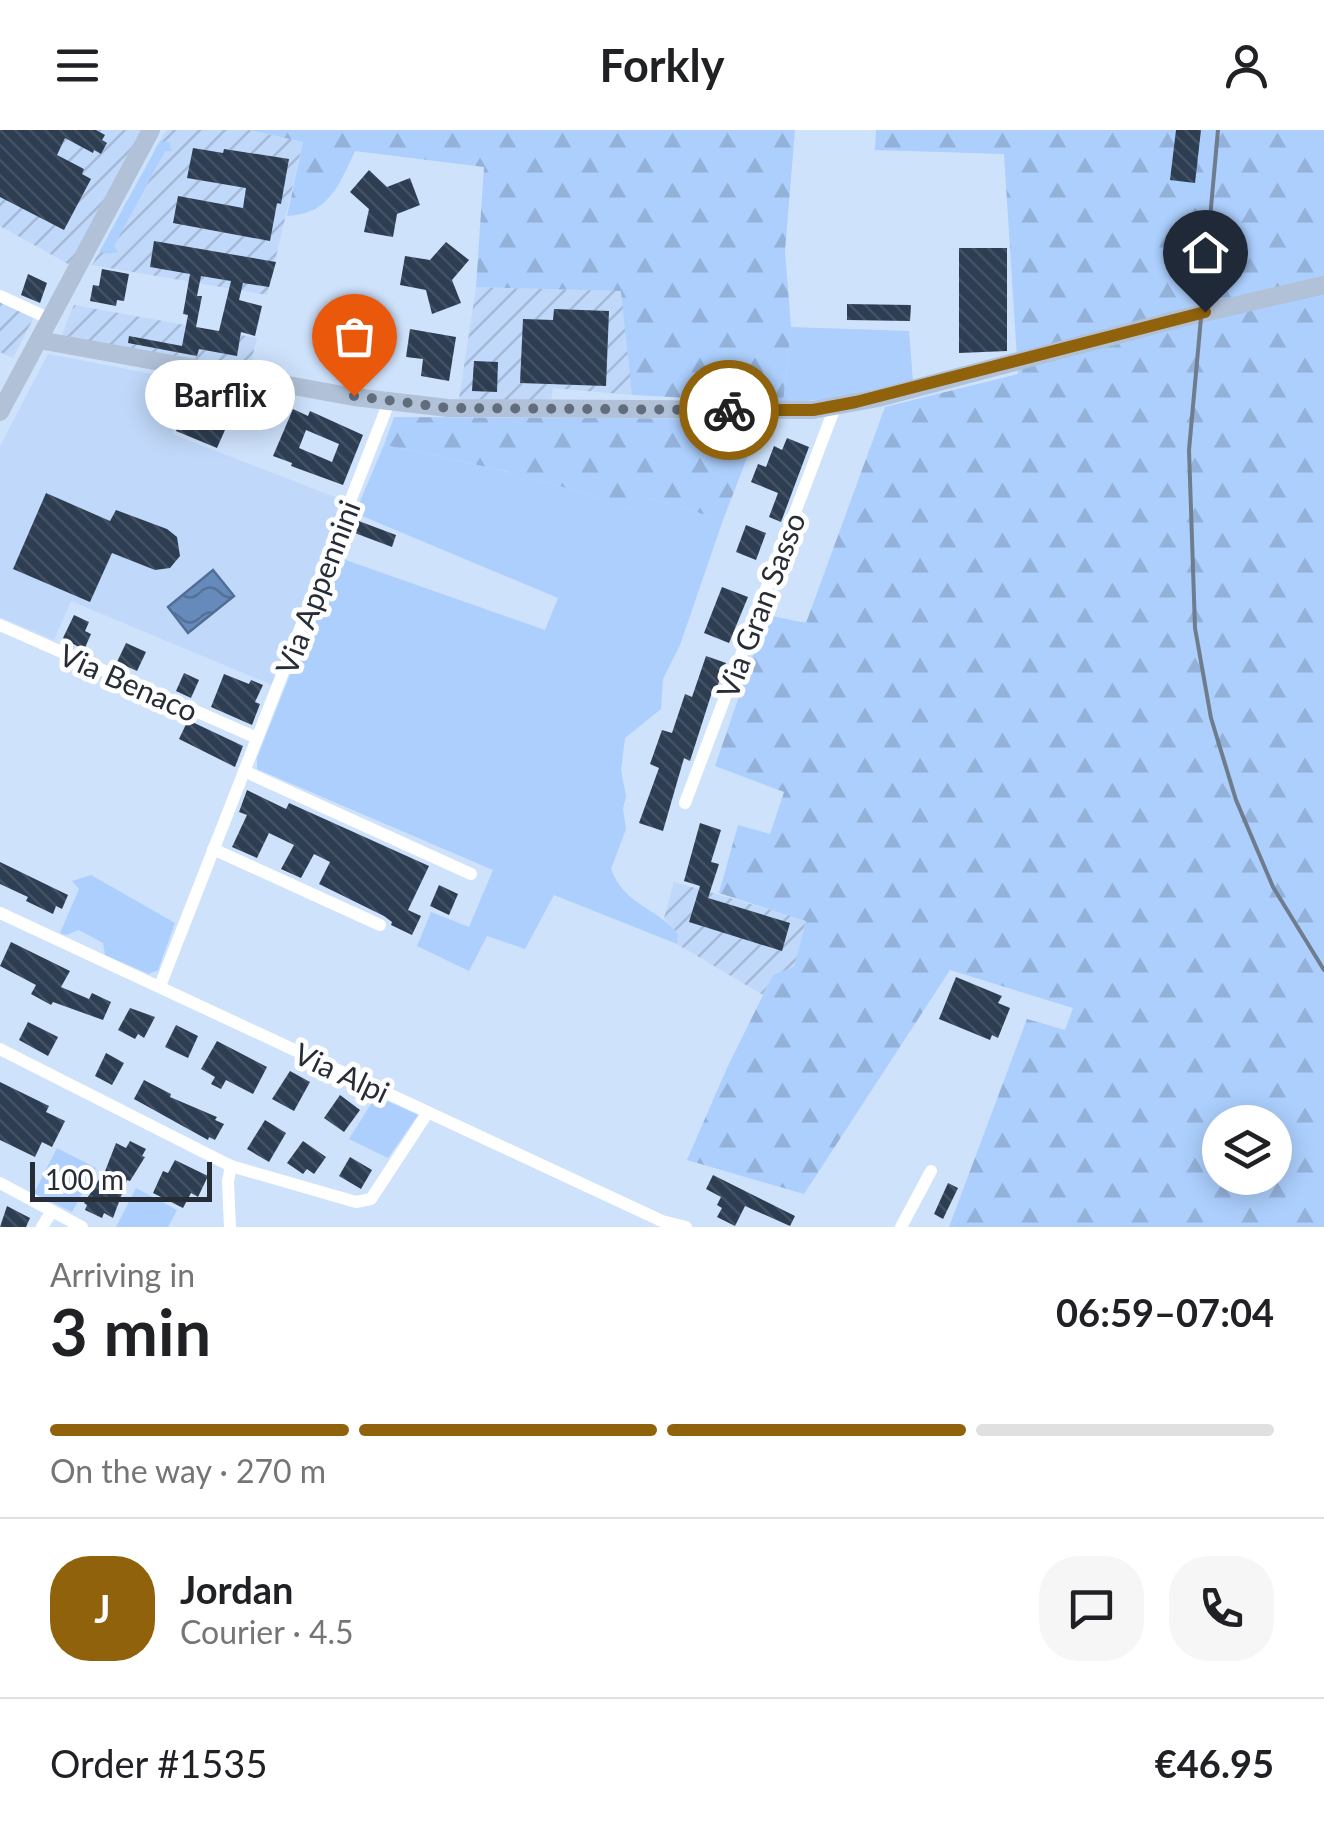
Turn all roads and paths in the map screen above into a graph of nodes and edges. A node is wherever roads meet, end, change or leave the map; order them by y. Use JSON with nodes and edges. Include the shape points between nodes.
{"nodes":[{"id":1,"x":151,"y":130,"type":"edge"},
{"id":2,"x":1324,"y":284,"type":"edge"},
{"id":3,"x":0,"y":296,"type":"edge"},
{"id":4,"x":50,"y":319,"type":"junction"},
{"id":5,"x":39,"y":340,"type":"junction"},
{"id":6,"x":389,"y":402,"type":"junction"},
{"id":7,"x":834,"y":407,"type":"junction"},
{"id":8,"x":0,"y":412,"type":"edge"},
{"id":9,"x":0,"y":625,"type":"edge"},
{"id":10,"x":257,"y":738,"type":"junction"},
{"id":11,"x":244,"y":770,"type":"junction"},
{"id":12,"x":685,"y":803,"type":"dead end"},
{"id":13,"x":213,"y":850,"type":"junction"},
{"id":14,"x":471,"y":874,"type":"dead end"},
{"id":15,"x":0,"y":913,"type":"edge"},
{"id":16,"x":380,"y":926,"type":"dead end"},
{"id":17,"x":160,"y":986,"type":"junction"},
{"id":18,"x":0,"y":1049,"type":"edge"},
{"id":19,"x":428,"y":1112,"type":"junction"},
{"id":20,"x":231,"y":1166,"type":"junction"},
{"id":21,"x":931,"y":1171,"type":"dead end"},
{"id":22,"x":0,"y":1182,"type":"edge"},
{"id":23,"x":52,"y":1211,"type":"junction"},
{"id":24,"x":42,"y":1227,"type":"edge"},
{"id":25,"x":82,"y":1227,"type":"edge"},
{"id":26,"x":230,"y":1227,"type":"edge"},
{"id":27,"x":686,"y":1227,"type":"edge"},
{"id":28,"x":901,"y":1227,"type":"edge"}],
"edges":[{"from":1,"to":4,"type":"street"},
{"from":2,"to":7,"type":"street"},
{"from":3,"to":4,"type":"street"},
{"from":4,"to":5,"type":"street"},
{"from":5,"to":6,"type":"street"},
{"from":5,"to":8,"type":"street"},
{"from":6,"to":7,"type":"street","via":[[633,411]]},
{"from":6,"to":10,"type":"street","name":"Via Appennini"},
{"from":7,"to":12,"type":"street","name":"Via Gran Sasso"},
{"from":9,"to":10,"type":"street","name":"Via Benaco"},
{"from":10,"to":11,"type":"street","name":"Via Appennini"},
{"from":11,"to":13,"type":"street","name":"Via Appennini"},
{"from":11,"to":14,"type":"street"},
{"from":13,"to":16,"type":"street"},
{"from":13,"to":17,"type":"street","name":"Via Appennini"},
{"from":15,"to":17,"type":"street","name":"Via Alpi"},
{"from":17,"to":19,"type":"street","name":"Via Alpi"},
{"from":18,"to":20,"type":"street"},
{"from":19,"to":20,"type":"street","via":[[363,1202]]},
{"from":19,"to":27,"type":"street","name":"Via Alpi"},
{"from":20,"to":26,"type":"street"},
{"from":21,"to":28,"type":"street"},
{"from":22,"to":23,"type":"street"},
{"from":23,"to":24,"type":"street"},
{"from":23,"to":25,"type":"street"}]}
